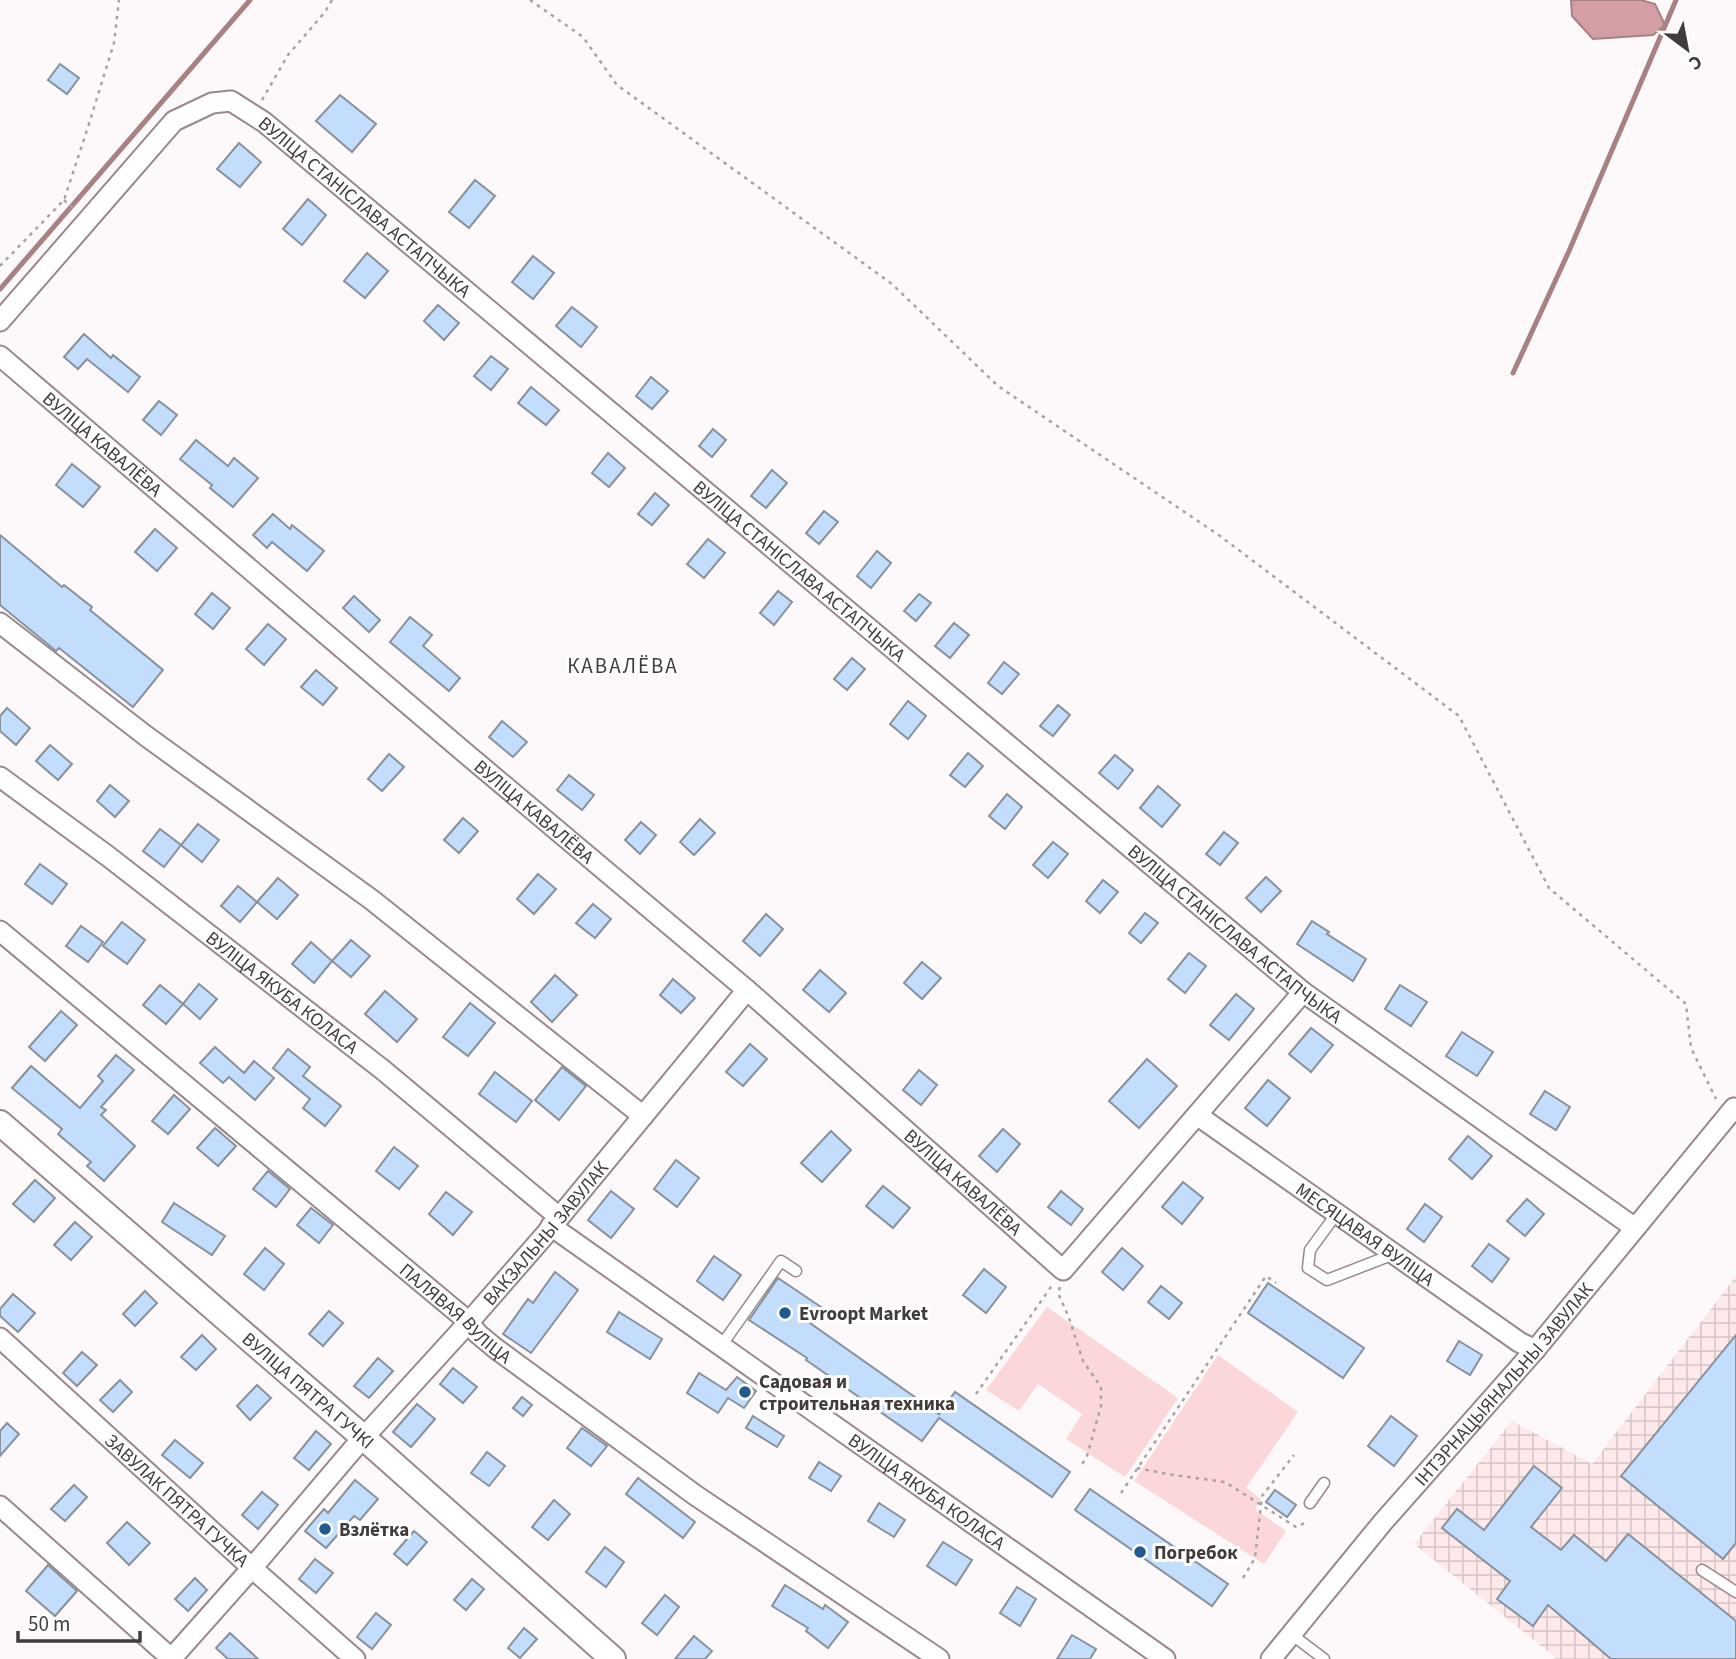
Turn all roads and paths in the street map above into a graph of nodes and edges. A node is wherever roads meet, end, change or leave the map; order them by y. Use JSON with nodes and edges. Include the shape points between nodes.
{"nodes":[{"id":1,"x":119,"y":0,"type":"edge"},
{"id":2,"x":332,"y":0,"type":"edge"},
{"id":3,"x":530,"y":0,"type":"edge"},
{"id":4,"x":254,"y":116,"type":"junction"},
{"id":5,"x":64,"y":200,"type":"junction"},
{"id":6,"x":77,"y":213,"type":"dead end"},
{"id":7,"x":0,"y":266,"type":"edge"},
{"id":8,"x":0,"y":321,"type":"edge"},
{"id":9,"x":0,"y":356,"type":"edge"},
{"id":10,"x":0,"y":623,"type":"edge"},
{"id":11,"x":0,"y":777,"type":"edge"},
{"id":12,"x":0,"y":930,"type":"edge"},
{"id":13,"x":747,"y":990,"type":"junction"},
{"id":14,"x":1303,"y":992,"type":"junction"},
{"id":15,"x":1733,"y":1110,"type":"edge"},
{"id":16,"x":1197,"y":1115,"type":"junction"},
{"id":17,"x":643,"y":1116,"type":"junction"},
{"id":18,"x":0,"y":1123,"type":"edge"},
{"id":19,"x":1337,"y":1213,"type":"junction"},
{"id":20,"x":555,"y":1222,"type":"junction"},
{"id":21,"x":1635,"y":1228,"type":"junction"},
{"id":22,"x":1394,"y":1254,"type":"junction"},
{"id":23,"x":1063,"y":1270,"type":"junction"},
{"id":24,"x":796,"y":1271,"type":"dead end"},
{"id":25,"x":1276,"y":1283,"type":"dead end"},
{"id":26,"x":469,"y":1322,"type":"junction"},
{"id":27,"x":0,"y":1338,"type":"edge"},
{"id":28,"x":721,"y":1346,"type":"junction"},
{"id":29,"x":1535,"y":1350,"type":"junction"},
{"id":30,"x":976,"y":1394,"type":"dead end"},
{"id":31,"x":364,"y":1438,"type":"junction"},
{"id":32,"x":1294,"y":1455,"type":"dead end"},
{"id":33,"x":1081,"y":1466,"type":"dead end"},
{"id":34,"x":1137,"y":1468,"type":"junction"},
{"id":35,"x":1324,"y":1483,"type":"dead end"},
{"id":36,"x":1121,"y":1493,"type":"dead end"},
{"id":37,"x":1310,"y":1503,"type":"dead end"},
{"id":38,"x":1261,"y":1504,"type":"junction"},
{"id":39,"x":0,"y":1506,"type":"edge"},
{"id":40,"x":1307,"y":1522,"type":"dead end"},
{"id":41,"x":252,"y":1568,"type":"junction"},
{"id":42,"x":1702,"y":1570,"type":"dead end"},
{"id":43,"x":1243,"y":1578,"type":"dead end"},
{"id":44,"x":1736,"y":1592,"type":"edge"},
{"id":45,"x":1291,"y":1634,"type":"junction"},
{"id":46,"x":171,"y":1659,"type":"edge"},
{"id":47,"x":355,"y":1659,"type":"edge"},
{"id":48,"x":613,"y":1659,"type":"edge"},
{"id":49,"x":939,"y":1659,"type":"edge"},
{"id":50,"x":1165,"y":1659,"type":"edge"},
{"id":51,"x":1271,"y":1659,"type":"edge"},
{"id":52,"x":1324,"y":1659,"type":"edge"}],
"edges":[{"from":1,"to":5,"type":"path","via":[[114,43]]},
{"from":2,"to":4,"type":"path","via":[[288,55]]},
{"from":3,"to":15,"type":"path","via":[[583,37],[617,85],[892,284],[998,386],[1220,537],[1459,716],[1549,888],[1686,1004],[1691,1048]]},
{"from":4,"to":8,"type":"street","name":"ВУЛІЦА СТАНІСЛАВА АСТАПЧЫКА","via":[[231,101],[212,103],[174,121]]},
{"from":4,"to":14,"type":"street","name":"ВУЛІЦА СТАНІСЛАВА АСТАПЧЫКА"},
{"from":5,"to":6,"type":"path"},
{"from":5,"to":7,"type":"path"},
{"from":9,"to":13,"type":"street","name":"ВУЛІЦА КАВАЛЁВА"},
{"from":10,"to":17,"type":"street","via":[[372,901]]},
{"from":11,"to":20,"type":"street","name":"ВУЛІЦА ЯКУБА КОЛАСА","via":[[383,1070]]},
{"from":12,"to":26,"type":"street","name":"ПАЛЯВАЯ ВУЛІЦА"},
{"from":13,"to":17,"type":"street","name":"ВАКЗАЛЬНЫ ЗАВУЛАК"},
{"from":13,"to":23,"type":"street","name":"ВУЛІЦА КАВАЛЁВА"},
{"from":14,"to":16,"type":"street"},
{"from":14,"to":21,"type":"street","name":"ВУЛІЦА СТАНІСЛАВА АСТАПЧЫКА"},
{"from":15,"to":21,"type":"street","name":"ІНТЭРНАЦЫЯНАЛЬНЫ ЗАВУЛАК"},
{"from":16,"to":19,"type":"street","name":"МЕСЯЦАВАЯ ВУЛІЦА"},
{"from":16,"to":23,"type":"street"},
{"from":17,"to":20,"type":"street","name":"ВАКЗАЛЬНЫ ЗАВУЛАК"},
{"from":18,"to":31,"type":"street","name":"ВУЛІЦА ПЯТРА ГУЧКІ"},
{"from":19,"to":22,"type":"street","name":"МЕСЯЦАВАЯ ВУЛІЦА"},
{"from":19,"to":22,"type":"lane","via":[[1310,1250],[1308,1268],[1327,1280]]},
{"from":20,"to":26,"type":"street","name":"ВАКЗАЛЬНЫ ЗАВУЛАК"},
{"from":20,"to":28,"type":"street","name":"ВУЛІЦА ЯКУБА КОЛАСА"},
{"from":21,"to":29,"type":"street","name":"ІНТЭРНАЦЫЯНАЛЬНЫ ЗАВУЛАК"},
{"from":22,"to":29,"type":"street","name":"МЕСЯЦАВАЯ ВУЛІЦА"},
{"from":23,"to":30,"type":"path"},
{"from":23,"to":33,"type":"path","via":[[1058,1293],[1083,1362],[1101,1387],[1101,1406]]},
{"from":24,"to":28,"type":"lane","via":[[781,1261]]},
{"from":25,"to":34,"type":"path","via":[[1266,1276]]},
{"from":26,"to":31,"type":"street","name":"ВАКЗАЛЬНЫ ЗАВУЛАК"},
{"from":26,"to":49,"type":"street","name":"ПАЛЯВАЯ ВУЛІЦА","via":[[495,1348],[695,1495]]},
{"from":27,"to":41,"type":"street","name":"ЗАВУЛАК ПЯТРА ГУЧКА"},
{"from":28,"to":50,"type":"street","name":"ВУЛІЦА ЯКУБА КОЛАСА"},
{"from":29,"to":45,"type":"street","name":"ІНТЭРНАЦЫЯНАЛЬНЫ ЗАВУЛАК"},
{"from":31,"to":41,"type":"street","name":"ВАКЗАЛЬНЫ ЗАВУЛАК"},
{"from":31,"to":48,"type":"street","name":"ВУЛІЦА ПЯТРА ГУЧКІ"},
{"from":32,"to":38,"type":"path","via":[[1262,1496]]},
{"from":34,"to":36,"type":"path"},
{"from":34,"to":38,"type":"path","via":[[1225,1482]]},
{"from":35,"to":37,"type":"lane"},
{"from":38,"to":40,"type":"path","via":[[1296,1527]]},
{"from":38,"to":43,"type":"path","via":[[1255,1558]]},
{"from":39,"to":46,"type":"street"},
{"from":41,"to":46,"type":"street","name":"ВАКЗАЛЬНЫ ЗАВУЛАК"},
{"from":41,"to":47,"type":"street","name":"ЗАВУЛАК ПЯТРА ГУЧКА"},
{"from":42,"to":44,"type":"lane"},
{"from":45,"to":51,"type":"street","name":"ІНТЭРНАЦЫЯНАЛЬНЫ ЗАВУЛАК"},
{"from":45,"to":52,"type":"lane"}]}
